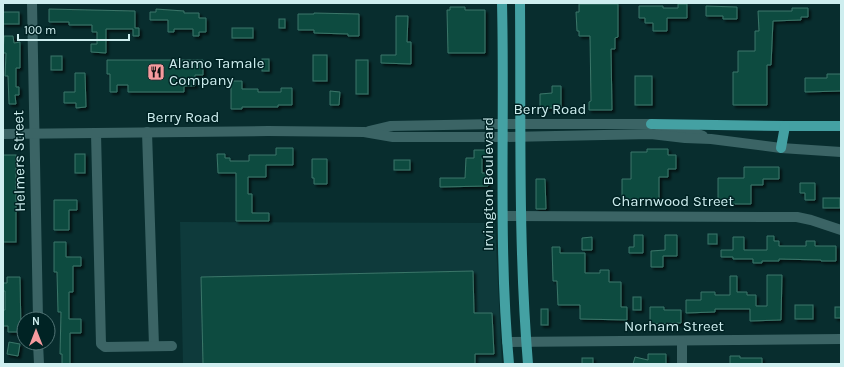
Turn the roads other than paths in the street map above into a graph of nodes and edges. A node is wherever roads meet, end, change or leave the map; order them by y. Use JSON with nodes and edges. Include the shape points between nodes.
{"nodes":[{"id":1,"x":32,"y":3,"type":"edge"},
{"id":2,"x":502,"y":3,"type":"edge"},
{"id":3,"x":520,"y":3,"type":"edge"},
{"id":4,"x":503,"y":124,"type":"junction"},
{"id":5,"x":519,"y":124,"type":"junction"},
{"id":6,"x":651,"y":124,"type":"junction"},
{"id":7,"x":785,"y":126,"type":"junction"},
{"id":8,"x":841,"y":126,"type":"edge"},
{"id":9,"x":147,"y":132,"type":"junction"},
{"id":10,"x":364,"y":132,"type":"junction"},
{"id":11,"x":96,"y":133,"type":"junction"},
{"id":12,"x":3,"y":134,"type":"edge"},
{"id":13,"x":34,"y":134,"type":"junction"},
{"id":14,"x":503,"y":137,"type":"junction"},
{"id":15,"x":519,"y":137,"type":"junction"},
{"id":16,"x":711,"y":139,"type":"junction"},
{"id":17,"x":781,"y":148,"type":"junction"},
{"id":18,"x":841,"y":152,"type":"edge"},
{"id":19,"x":502,"y":216,"type":"junction"},
{"id":20,"x":521,"y":216,"type":"junction"},
{"id":21,"x":841,"y":230,"type":"edge"},
{"id":22,"x":38,"y":311,"type":"edge"},
{"id":23,"x":841,"y":339,"type":"edge"},
{"id":24,"x":526,"y":341,"type":"junction"},
{"id":25,"x":682,"y":341,"type":"junction"},
{"id":26,"x":507,"y":342,"type":"junction"},
{"id":27,"x":154,"y":346,"type":"junction"},
{"id":28,"x":172,"y":346,"type":"dead end"},
{"id":29,"x":38,"y":351,"type":"edge"},
{"id":30,"x":39,"y":364,"type":"edge"},
{"id":31,"x":508,"y":364,"type":"edge"},
{"id":32,"x":528,"y":364,"type":"edge"},
{"id":33,"x":682,"y":364,"type":"edge"}],
"edges":[{"from":1,"to":13,"type":"street","name":"Helmers Street"},
{"from":2,"to":4,"type":"main road","name":"Irvington Boulevard"},
{"from":3,"to":5,"type":"main road","name":"Irvington Boulevard"},
{"from":4,"to":5,"type":"street","name":"Berry Road"},
{"from":4,"to":10,"type":"street","name":"Berry Road","via":[[390,126]]},
{"from":4,"to":14,"type":"main road","name":"Irvington Boulevard"},
{"from":5,"to":6,"type":"street","name":"Berry Road"},
{"from":5,"to":15,"type":"main road","name":"Irvington Boulevard"},
{"from":6,"to":7,"type":"main road"},
{"from":6,"to":16,"type":"street","name":"Berry Road","via":[[687,130]]},
{"from":7,"to":8,"type":"main road"},
{"from":7,"to":17,"type":"main road"},
{"from":9,"to":10,"type":"street","name":"Berry Road"},
{"from":9,"to":11,"type":"street","name":"Berry Road"},
{"from":9,"to":27,"type":"street"},
{"from":10,"to":14,"type":"street","name":"Berry Road","via":[[393,137]]},
{"from":11,"to":13,"type":"street","name":"Berry Road"},
{"from":11,"to":27,"type":"street","via":[[100,341],[105,347]]},
{"from":12,"to":13,"type":"street","name":"Berry Road"},
{"from":13,"to":22,"type":"street","name":"Helmers Street"},
{"from":14,"to":15,"type":"street","name":"Berry Road"},
{"from":14,"to":19,"type":"main road","name":"Irvington Boulevard"},
{"from":15,"to":16,"type":"street","name":"Berry Road","via":[[651,134]]},
{"from":15,"to":20,"type":"main road","name":"Irvington Boulevard"},
{"from":16,"to":17,"type":"street","name":"Berry Road"},
{"from":17,"to":18,"type":"street","name":"Berry Road"},
{"from":19,"to":20,"type":"street","name":"Charnwood Street"},
{"from":19,"to":26,"type":"main road","name":"Irvington Boulevard"},
{"from":20,"to":21,"type":"street","name":"Charnwood Street","via":[[797,216]]},
{"from":20,"to":24,"type":"main road","name":"Irvington Boulevard"},
{"from":23,"to":25,"type":"street","name":"Norham Street"},
{"from":24,"to":25,"type":"street","name":"Norham Street"},
{"from":24,"to":26,"type":"street","name":"Norham Street"},
{"from":24,"to":32,"type":"main road","name":"Irvington Boulevard"},
{"from":25,"to":33,"type":"street"},
{"from":26,"to":31,"type":"main road","name":"Irvington Boulevard"},
{"from":27,"to":28,"type":"street"},
{"from":29,"to":30,"type":"street"}]}
